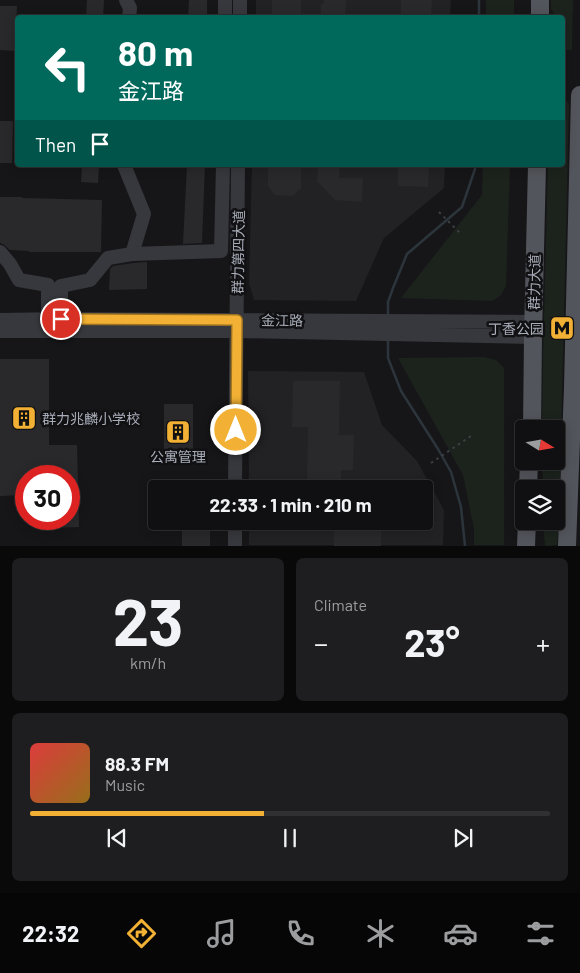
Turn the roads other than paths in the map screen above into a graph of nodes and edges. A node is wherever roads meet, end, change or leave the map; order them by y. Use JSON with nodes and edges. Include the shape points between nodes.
{"nodes":[{"id":1,"x":126,"y":0,"type":"edge"},
{"id":2,"x":225,"y":0,"type":"edge"},
{"id":3,"x":240,"y":0,"type":"edge"},
{"id":4,"x":540,"y":0,"type":"edge"},
{"id":5,"x":129,"y":15,"type":"edge"},
{"id":6,"x":225,"y":15,"type":"edge"},
{"id":7,"x":240,"y":15,"type":"edge"},
{"id":8,"x":540,"y":15,"type":"edge"},
{"id":9,"x":580,"y":95,"type":"edge"},
{"id":10,"x":125,"y":167,"type":"edge"},
{"id":11,"x":223,"y":167,"type":"edge"},
{"id":12,"x":238,"y":167,"type":"edge"},
{"id":13,"x":536,"y":167,"type":"edge"},
{"id":14,"x":0,"y":252,"type":"edge"},
{"id":15,"x":132,"y":254,"type":"junction"},
{"id":16,"x":54,"y":319,"type":"junction"},
{"id":17,"x":0,"y":320,"type":"edge"},
{"id":18,"x":237,"y":325,"type":"junction"},
{"id":19,"x":533,"y":329,"type":"junction"},
{"id":20,"x":0,"y":331,"type":"edge"},
{"id":21,"x":573,"y":388,"type":"junction"},
{"id":22,"x":532,"y":420,"type":"edge"},
{"id":23,"x":235,"y":480,"type":"edge"},
{"id":24,"x":235,"y":530,"type":"edge"},
{"id":25,"x":527,"y":530,"type":"edge"},
{"id":26,"x":534,"y":530,"type":"edge"},
{"id":27,"x":235,"y":546,"type":"edge"},
{"id":28,"x":526,"y":546,"type":"edge"},
{"id":29,"x":535,"y":546,"type":"edge"},
{"id":30,"x":568,"y":546,"type":"edge"},
{"id":31,"x":577,"y":546,"type":"edge"}],
"edges":[{"from":1,"to":5,"type":"street"},
{"from":2,"to":6,"type":"street"},
{"from":3,"to":7,"type":"street"},
{"from":4,"to":8,"type":"main road"},
{"from":9,"to":21,"type":"main road"},
{"from":10,"to":15,"type":"street","via":[[144,214]]},
{"from":11,"to":15,"type":"street","via":[[221,251]]},
{"from":12,"to":18,"type":"street","name":"群力第四大道"},
{"from":13,"to":19,"type":"main road","name":"群力大道"},
{"from":14,"to":16,"type":"street","via":[[19,280],[48,285]]},
{"from":15,"to":16,"type":"street","via":[[108,258],[90,280],[61,286]]},
{"from":16,"to":17,"type":"street","name":"金江路"},
{"from":16,"to":18,"type":"street","name":"金江路"},
{"from":18,"to":19,"type":"street","name":"金江路"},
{"from":18,"to":20,"type":"street","name":"金江路"},
{"from":18,"to":23,"type":"street","name":"群力第四大道"},
{"from":19,"to":22,"type":"main road","name":"群力大道"},
{"from":21,"to":30,"type":"main road"},
{"from":21,"to":31,"type":"main road"},
{"from":24,"to":27,"type":"street"},
{"from":25,"to":28,"type":"main road"},
{"from":26,"to":29,"type":"main road"}]}
